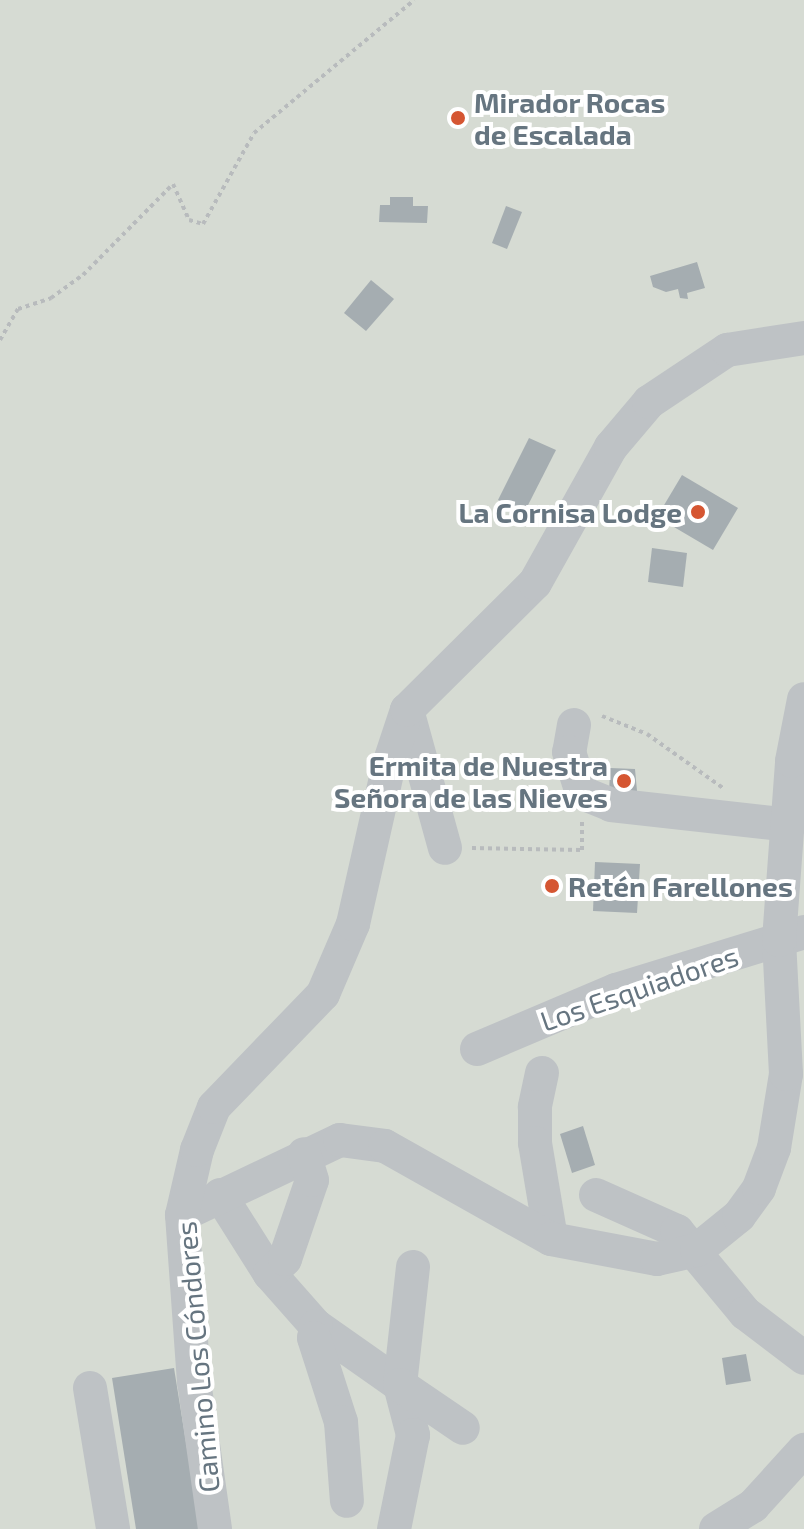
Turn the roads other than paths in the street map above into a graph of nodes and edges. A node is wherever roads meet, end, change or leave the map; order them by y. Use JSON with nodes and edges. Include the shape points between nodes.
{"nodes":[{"id":1,"x":804,"y":338,"type":"edge"},
{"id":2,"x":804,"y":699,"type":"edge"},
{"id":3,"x":407,"y":710,"type":"junction"},
{"id":4,"x":574,"y":725,"type":"road end"},
{"id":5,"x":798,"y":764,"type":"edge"},
{"id":6,"x":789,"y":825,"type":"junction"},
{"id":7,"x":445,"y":848,"type":"road end"},
{"id":8,"x":791,"y":936,"type":"edge"},
{"id":9,"x":477,"y":1049,"type":"dead end"},
{"id":10,"x":542,"y":1073,"type":"dead end"},
{"id":11,"x":304,"y":1154,"type":"junction"},
{"id":12,"x":220,"y":1195,"type":"junction"},
{"id":13,"x":596,"y":1195,"type":"dead end"},
{"id":14,"x":182,"y":1215,"type":"junction"},
{"id":15,"x":551,"y":1239,"type":"junction"},
{"id":16,"x":697,"y":1250,"type":"junction"},
{"id":17,"x":413,"y":1267,"type":"dead end"},
{"id":18,"x":270,"y":1274,"type":"junction"},
{"id":19,"x":316,"y":1326,"type":"junction"},
{"id":20,"x":804,"y":1358,"type":"edge"},
{"id":21,"x":400,"y":1385,"type":"junction"},
{"id":22,"x":90,"y":1388,"type":"dead end"},
{"id":23,"x":463,"y":1428,"type":"dead end"},
{"id":24,"x":804,"y":1450,"type":"edge"},
{"id":25,"x":347,"y":1501,"type":"dead end"},
{"id":26,"x":113,"y":1529,"type":"edge"},
{"id":27,"x":215,"y":1529,"type":"edge"},
{"id":28,"x":394,"y":1529,"type":"edge"},
{"id":29,"x":716,"y":1529,"type":"edge"}],
"edges":[{"from":1,"to":3,"type":"street","name":"Camino Los Cóndores","via":[[727,350],[649,402],[611,447],[535,583]]},
{"from":2,"to":5,"type":"street"},
{"from":3,"to":7,"type":"street"},
{"from":3,"to":14,"type":"street","name":"Camino Los Cóndores","via":[[389,764],[353,924],[323,994],[214,1107],[197,1150]]},
{"from":4,"to":6,"type":"street","via":[[569,752],[582,793],[611,805]]},
{"from":5,"to":6,"type":"street"},
{"from":6,"to":8,"type":"street"},
{"from":8,"to":9,"type":"street","name":"Los Esquiadores","via":[[616,990]]},
{"from":8,"to":16,"type":"street","via":[[786,1074],[774,1148],[759,1188],[739,1216]]},
{"from":10,"to":15,"type":"street","via":[[535,1143]]},
{"from":11,"to":12,"type":"street"},
{"from":11,"to":15,"type":"street","via":[[340,1140],[385,1146]]},
{"from":11,"to":18,"type":"street","via":[[312,1180],[285,1259]]},
{"from":12,"to":14,"type":"street"},
{"from":12,"to":18,"type":"street"},
{"from":13,"to":16,"type":"street","via":[[677,1231]]},
{"from":14,"to":27,"type":"street","name":"Camino Los Cóndores","via":[[194,1382]]},
{"from":15,"to":16,"type":"street","via":[[657,1259]]},
{"from":16,"to":20,"type":"street","via":[[745,1313]]},
{"from":17,"to":21,"type":"street"},
{"from":18,"to":19,"type":"street"},
{"from":19,"to":21,"type":"street"},
{"from":19,"to":25,"type":"street","via":[[314,1338],[341,1422]]},
{"from":21,"to":23,"type":"street"},
{"from":21,"to":28,"type":"street","via":[[413,1435]]},
{"from":22,"to":26,"type":"street"},
{"from":24,"to":29,"type":"street","via":[[753,1506]]}]}
